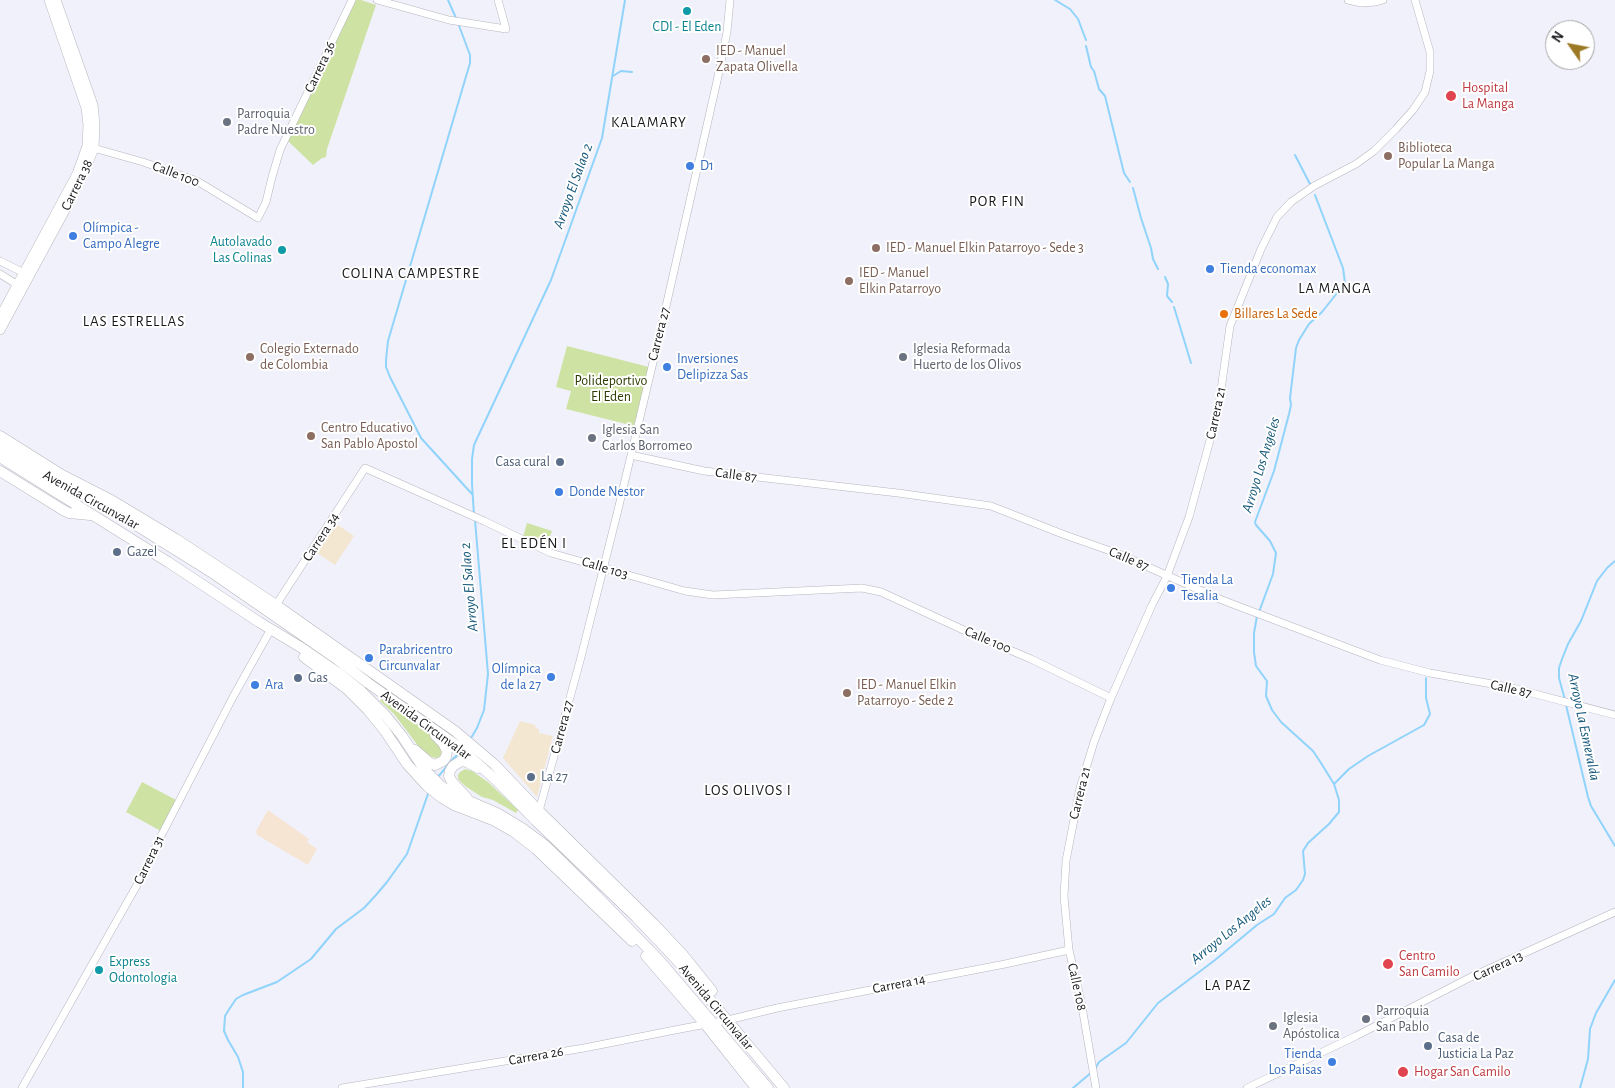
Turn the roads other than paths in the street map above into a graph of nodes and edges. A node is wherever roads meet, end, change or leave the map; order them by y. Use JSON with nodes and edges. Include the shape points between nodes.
{"nodes":[{"id":1,"x":50,"y":0,"type":"edge"},
{"id":2,"x":56,"y":0,"type":"edge"},
{"id":3,"x":352,"y":0,"type":"edge"},
{"id":4,"x":377,"y":0,"type":"edge"},
{"id":5,"x":498,"y":0,"type":"edge"},
{"id":6,"x":730,"y":0,"type":"edge"},
{"id":7,"x":1348,"y":0,"type":"edge"},
{"id":8,"x":1384,"y":0,"type":"edge"},
{"id":9,"x":1415,"y":0,"type":"edge"},
{"id":10,"x":91,"y":147,"type":"junction"},
{"id":11,"x":258,"y":218,"type":"joint"},
{"id":12,"x":0,"y":261,"type":"edge"},
{"id":13,"x":0,"y":274,"type":"edge"},
{"id":14,"x":26,"y":274,"type":"junction"},
{"id":15,"x":20,"y":286,"type":"junction"},
{"id":16,"x":0,"y":317,"type":"edge"},
{"id":17,"x":0,"y":330,"type":"edge"},
{"id":18,"x":0,"y":436,"type":"edge"},
{"id":19,"x":0,"y":446,"type":"edge"},
{"id":20,"x":631,"y":455,"type":"junction"},
{"id":21,"x":0,"y":457,"type":"edge"},
{"id":22,"x":365,"y":468,"type":"joint"},
{"id":23,"x":0,"y":471,"type":"edge"},
{"id":24,"x":36,"y":474,"type":"junction"},
{"id":25,"x":62,"y":475,"type":"junction"},
{"id":26,"x":75,"y":490,"type":"junction"},
{"id":27,"x":93,"y":516,"type":"junction"},
{"id":28,"x":603,"y":567,"type":"junction"},
{"id":29,"x":1167,"y":576,"type":"junction"},
{"id":30,"x":862,"y":588,"type":"joint"},
{"id":31,"x":276,"y":605,"type":"junction"},
{"id":32,"x":271,"y":629,"type":"junction"},
{"id":33,"x":1111,"y":698,"type":"junction"},
{"id":34,"x":415,"y":715,"type":"junction"},
{"id":35,"x":1615,"y":715,"type":"edge"},
{"id":36,"x":402,"y":736,"type":"junction"},
{"id":37,"x":465,"y":745,"type":"junction"},
{"id":38,"x":490,"y":774,"type":"junction"},
{"id":39,"x":434,"y":786,"type":"junction"},
{"id":40,"x":470,"y":801,"type":"junction"},
{"id":41,"x":539,"y":811,"type":"junction"},
{"id":42,"x":1064,"y":884,"type":"joint"},
{"id":43,"x":1615,"y":912,"type":"edge"},
{"id":44,"x":1069,"y":950,"type":"junction"},
{"id":45,"x":728,"y":1020,"type":"junction"},
{"id":46,"x":708,"y":1023,"type":"junction"},
{"id":47,"x":1096,"y":1084,"type":"edge"},
{"id":48,"x":22,"y":1088,"type":"edge"},
{"id":49,"x":342,"y":1088,"type":"edge"},
{"id":50,"x":756,"y":1088,"type":"edge"},
{"id":51,"x":768,"y":1088,"type":"edge"},
{"id":52,"x":784,"y":1088,"type":"edge"},
{"id":53,"x":1247,"y":1088,"type":"edge"}],
"edges":[{"from":1,"to":10,"type":"main road","name":"Carrera 38","via":[[86,108]]},
{"from":2,"to":10,"type":"main road","name":"Carrera 38","via":[[93,105],[95,124]]},
{"from":3,"to":11,"type":"street","name":"Carrera 36","via":[[282,145],[266,202]]},
{"from":4,"to":5,"type":"street","via":[[453,21],[506,29]]},
{"from":6,"to":20,"type":"street","name":"Carrera 27","via":[[714,98]]},
{"from":7,"to":8,"type":"street","via":[[1361,3]]},
{"from":9,"to":29,"type":"street","name":"Carrera 21","via":[[1430,52],[1425,92],[1382,144],[1356,164],[1314,186],[1291,202],[1277,217],[1230,326],[1218,411],[1189,517]]},
{"from":10,"to":11,"type":"street","name":"Calle 100","via":[[197,181]]},
{"from":10,"to":14,"type":"main road","name":"Carrera 38","via":[[86,168]]},
{"from":12,"to":14,"type":"street"},
{"from":13,"to":15,"type":"street"},
{"from":14,"to":15,"type":"main road","name":"Carrera 38"},
{"from":15,"to":16,"type":"main road","name":"Carrera 38"},
{"from":15,"to":17,"type":"main road","name":"Carrera 38"},
{"from":18,"to":25,"type":"highway"},
{"from":19,"to":24,"type":"highway","name":"Avenida Circunvalar"},
{"from":20,"to":28,"type":"street","name":"Carrera 27"},
{"from":20,"to":29,"type":"street","name":"Calle 87","via":[[704,471],[991,506],[1120,554]]},
{"from":21,"to":24,"type":"highway","name":"Avenida Circunvalar"},
{"from":22,"to":28,"type":"street","name":"Calle 103","via":[[551,553]]},
{"from":22,"to":31,"type":"street","name":"Carrera 34"},
{"from":23,"to":27,"type":"highway","via":[[69,513]]},
{"from":24,"to":26,"type":"highway","name":"Avenida Circunvalar"},
{"from":24,"to":27,"type":"highway","name":"Avenida Circunvalar"},
{"from":25,"to":26,"type":"highway"},
{"from":25,"to":31,"type":"highway","via":[[154,525]]},
{"from":26,"to":34,"type":"highway","name":"Avenida Circunvalar","via":[[211,572]]},
{"from":27,"to":32,"type":"highway","name":"Avenida Circunvalar"},
{"from":28,"to":30,"type":"street","name":"Calle 103","via":[[685,591],[713,595]]},
{"from":28,"to":41,"type":"street","name":"Carrera 27"},
{"from":29,"to":33,"type":"street","name":"Carrera 21"},
{"from":29,"to":35,"type":"street","name":"Calle 87","via":[[1380,660],[1509,687]]},
{"from":30,"to":33,"type":"street","name":"Calle 100","via":[[882,592]]},
{"from":31,"to":37,"type":"highway"},
{"from":32,"to":36,"type":"highway","name":"Avenida Circunvalar","via":[[361,691]]},
{"from":32,"to":39,"type":"highway","via":[[348,690],[385,731],[406,764]]},
{"from":32,"to":48,"type":"street","name":"Carrera 31","via":[[138,885]]},
{"from":33,"to":42,"type":"street","name":"Carrera 21","via":[[1080,788]]},
{"from":34,"to":36,"type":"highway","via":[[446,747],[443,762],[430,763]]},
{"from":34,"to":37,"type":"highway","name":"Avenida Circunvalar"},
{"from":36,"to":39,"type":"highway","name":"Avenida Circunvalar"},
{"from":37,"to":38,"type":"highway","name":"Avenida Circunvalar"},
{"from":37,"to":41,"type":"highway","via":[[494,764]]},
{"from":38,"to":40,"type":"highway","via":[[467,762],[457,762],[452,766],[452,782]]},
{"from":38,"to":45,"type":"highway","name":"Avenida Circunvalar","via":[[636,917]]},
{"from":39,"to":40,"type":"highway","name":"Avenida Circunvalar"},
{"from":39,"to":46,"type":"highway","via":[[454,805],[493,820],[536,849],[628,937]]},
{"from":40,"to":46,"type":"highway","name":"Avenida Circunvalar","via":[[507,818],[546,846],[628,926],[691,996]]},
{"from":41,"to":45,"type":"highway","via":[[683,955],[714,994]]},
{"from":42,"to":44,"type":"street","name":"Calle 108"},
{"from":43,"to":53,"type":"street","name":"Carrera 13","via":[[1471,977]]},
{"from":44,"to":45,"type":"street","name":"Carrera 14"},
{"from":44,"to":47,"type":"street","name":"Calle 108"},
{"from":45,"to":46,"type":"street","name":"Carrera 26"},
{"from":45,"to":52,"type":"highway","name":"Avenida Circunvalar"},
{"from":46,"to":49,"type":"street","name":"Carrera 26","via":[[584,1048]]},
{"from":46,"to":50,"type":"highway"},
{"from":46,"to":51,"type":"highway","name":"Avenida Circunvalar"}]}
